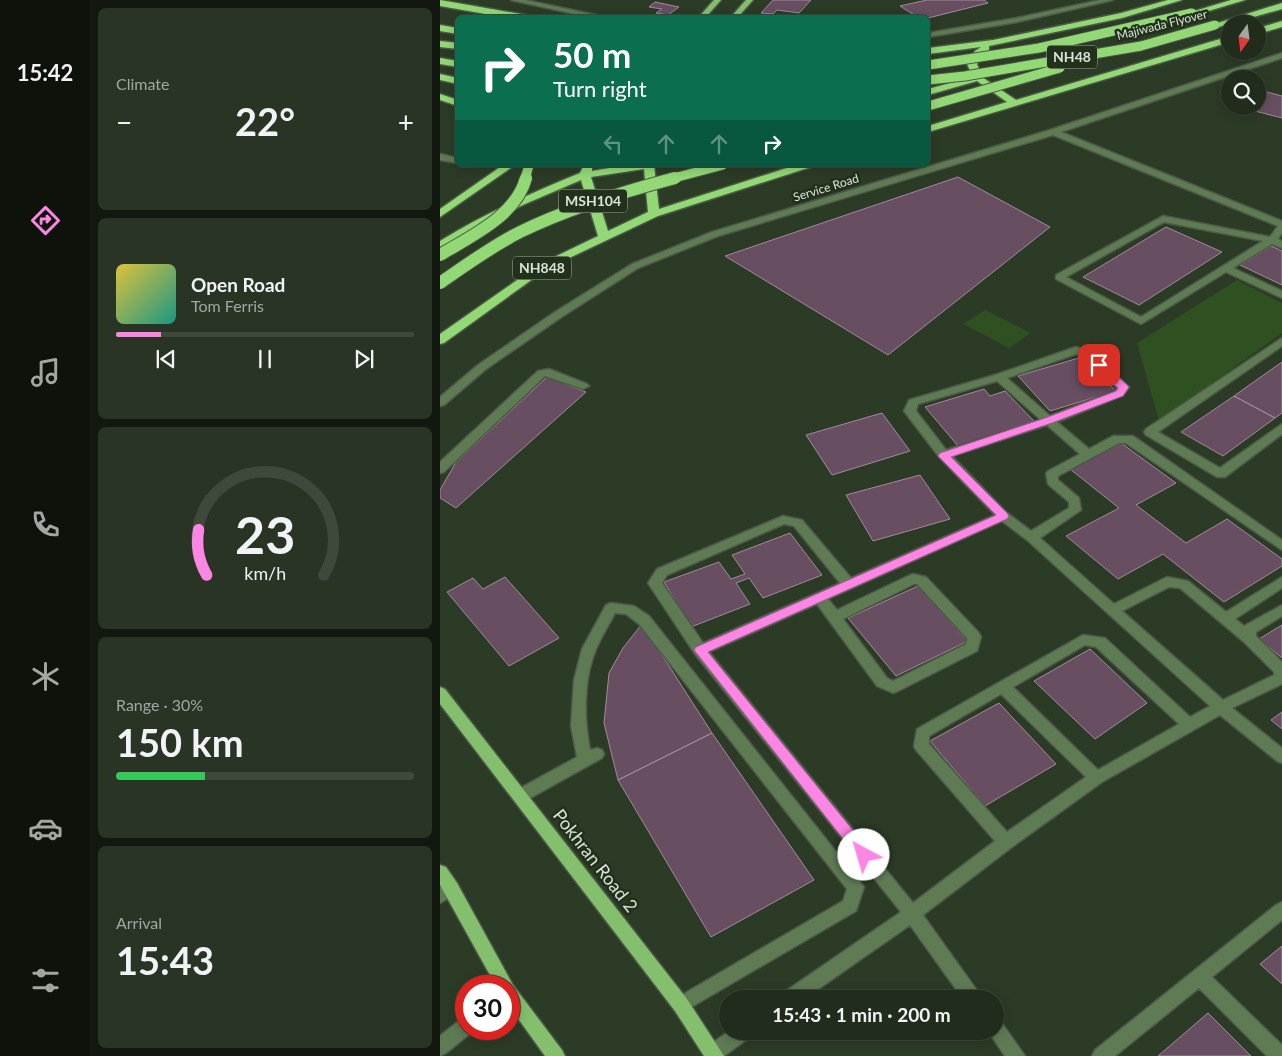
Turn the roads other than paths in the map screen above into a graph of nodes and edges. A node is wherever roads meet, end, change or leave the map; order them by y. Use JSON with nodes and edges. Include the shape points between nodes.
{"nodes":[{"id":1,"x":514,"y":0,"type":"edge"},
{"id":2,"x":716,"y":0,"type":"edge"},
{"id":3,"x":750,"y":0,"type":"edge"},
{"id":4,"x":1110,"y":0,"type":"edge"},
{"id":5,"x":1178,"y":0,"type":"edge"},
{"id":6,"x":1241,"y":0,"type":"edge"},
{"id":7,"x":440,"y":3,"type":"edge"},
{"id":8,"x":1282,"y":6,"type":"edge"},
{"id":9,"x":509,"y":15,"type":"edge"},
{"id":10,"x":592,"y":15,"type":"edge"},
{"id":11,"x":704,"y":15,"type":"edge"},
{"id":12,"x":736,"y":15,"type":"edge"},
{"id":13,"x":1282,"y":24,"type":"edge"},
{"id":14,"x":440,"y":28,"type":"edge"},
{"id":15,"x":1266,"y":28,"type":"edge"},
{"id":16,"x":455,"y":30,"type":"edge"},
{"id":17,"x":930,"y":35,"type":"edge"},
{"id":18,"x":1221,"y":42,"type":"edge"},
{"id":19,"x":993,"y":43,"type":"junction"},
{"id":20,"x":440,"y":44,"type":"edge"},
{"id":21,"x":455,"y":46,"type":"edge"},
{"id":22,"x":1141,"y":46,"type":"junction"},
{"id":23,"x":930,"y":51,"type":"edge"},
{"id":24,"x":1282,"y":55,"type":"edge"},
{"id":25,"x":440,"y":61,"type":"edge"},
{"id":26,"x":455,"y":64,"type":"edge"},
{"id":27,"x":930,"y":65,"type":"edge"},
{"id":28,"x":440,"y":77,"type":"edge"},
{"id":29,"x":978,"y":78,"type":"junction"},
{"id":30,"x":455,"y":80,"type":"edge"},
{"id":31,"x":930,"y":80,"type":"edge"},
{"id":32,"x":930,"y":91,"type":"edge"},
{"id":33,"x":440,"y":97,"type":"edge"},
{"id":34,"x":455,"y":102,"type":"edge"},
{"id":35,"x":1014,"y":102,"type":"junction"},
{"id":36,"x":930,"y":105,"type":"edge"},
{"id":37,"x":930,"y":128,"type":"edge"},
{"id":38,"x":1053,"y":132,"type":"junction"},
{"id":39,"x":440,"y":157,"type":"edge"},
{"id":40,"x":455,"y":160,"type":"edge"},
{"id":41,"x":507,"y":167,"type":"edge"},
{"id":42,"x":529,"y":167,"type":"edge"},
{"id":43,"x":624,"y":167,"type":"edge"},
{"id":44,"x":648,"y":167,"type":"edge"},
{"id":45,"x":716,"y":167,"type":"edge"},
{"id":46,"x":801,"y":167,"type":"edge"},
{"id":47,"x":587,"y":170,"type":"edge"},
{"id":48,"x":440,"y":214,"type":"edge"},
{"id":49,"x":654,"y":214,"type":"junction"},
{"id":50,"x":1282,"y":225,"type":"edge"},
{"id":51,"x":604,"y":237,"type":"junction"},
{"id":52,"x":1272,"y":240,"type":"junction"},
{"id":53,"x":1282,"y":245,"type":"edge"},
{"id":54,"x":440,"y":246,"type":"edge"},
{"id":55,"x":440,"y":255,"type":"edge"},
{"id":56,"x":1226,"y":268,"type":"junction"},
{"id":57,"x":440,"y":283,"type":"edge"},
{"id":58,"x":1282,"y":295,"type":"edge"},
{"id":59,"x":440,"y":340,"type":"edge"},
{"id":60,"x":1282,"y":341,"type":"edge"},
{"id":61,"x":999,"y":377,"type":"junction"},
{"id":62,"x":583,"y":386,"type":"dead end"},
{"id":63,"x":440,"y":403,"type":"edge"},
{"id":64,"x":1048,"y":420,"type":"junction"},
{"id":65,"x":1282,"y":428,"type":"edge"},
{"id":66,"x":1088,"y":454,"type":"junction"},
{"id":67,"x":944,"y":456,"type":"junction"},
{"id":68,"x":440,"y":469,"type":"edge"},
{"id":69,"x":1003,"y":516,"type":"junction"},
{"id":70,"x":1031,"y":537,"type":"junction"},
{"id":71,"x":1282,"y":546,"type":"edge"},
{"id":72,"x":1282,"y":582,"type":"edge"},
{"id":73,"x":848,"y":583,"type":"junction"},
{"id":74,"x":819,"y":596,"type":"junction"},
{"id":75,"x":1113,"y":610,"type":"junction"},
{"id":76,"x":1282,"y":610,"type":"edge"},
{"id":77,"x":834,"y":617,"type":"junction"},
{"id":78,"x":1225,"y":619,"type":"junction"},
{"id":79,"x":1249,"y":638,"type":"junction"},
{"id":80,"x":700,"y":650,"type":"junction"},
{"id":81,"x":1003,"y":687,"type":"junction"},
{"id":82,"x":440,"y":693,"type":"edge"},
{"id":83,"x":1221,"y":707,"type":"junction"},
{"id":84,"x":1190,"y":726,"type":"junction"},
{"id":85,"x":1282,"y":758,"type":"edge"},
{"id":86,"x":1097,"y":778,"type":"junction"},
{"id":87,"x":520,"y":796,"type":"junction"},
{"id":88,"x":1006,"y":842,"type":"junction"},
{"id":89,"x":440,"y":872,"type":"edge"},
{"id":90,"x":446,"y":892,"type":"edge"},
{"id":91,"x":1282,"y":910,"type":"edge"},
{"id":92,"x":912,"y":914,"type":"junction"},
{"id":93,"x":499,"y":975,"type":"edge"},
{"id":94,"x":1200,"y":976,"type":"junction"},
{"id":95,"x":802,"y":990,"type":"edge"},
{"id":96,"x":967,"y":990,"type":"edge"},
{"id":97,"x":681,"y":1005,"type":"junction"},
{"id":98,"x":520,"y":1007,"type":"edge"},
{"id":99,"x":455,"y":1035,"type":"edge"},
{"id":100,"x":732,"y":1040,"type":"edge"},
{"id":101,"x":1004,"y":1040,"type":"edge"},
{"id":102,"x":440,"y":1047,"type":"edge"},
{"id":103,"x":714,"y":1054,"type":"edge"},
{"id":104,"x":556,"y":1056,"type":"edge"},
{"id":105,"x":1016,"y":1056,"type":"edge"},
{"id":106,"x":1100,"y":1056,"type":"edge"},
{"id":107,"x":1280,"y":1056,"type":"edge"}],
"edges":[{"from":1,"to":10,"type":"street"},
{"from":2,"to":11,"type":"main road"},
{"from":3,"to":12,"type":"main road"},
{"from":4,"to":17,"type":"street"},
{"from":5,"to":19,"type":"highway"},
{"from":6,"to":27,"type":"highway","name":"Majiwada Flyover","number":"NH48","bridge":true,"via":[[1039,48]]},
{"from":7,"to":9,"type":"highway"},
{"from":8,"to":22,"type":"highway","name":"Majiwada Flyover","number":"NH48","bridge":true},
{"from":13,"to":15,"type":"highway"},
{"from":14,"to":16,"type":"highway"},
{"from":18,"to":35,"type":"highway"},
{"from":19,"to":23,"type":"highway"},
{"from":19,"to":29,"type":"highway","via":[[978,52],[972,64]]},
{"from":20,"to":21,"type":"highway"},
{"from":22,"to":31,"type":"highway","name":"Majiwada Flyover","number":"NH48","bridge":true},
{"from":22,"to":36,"type":"highway","bridge":true},
{"from":24,"to":38,"type":"street","name":"Service Road"},
{"from":25,"to":26,"type":"highway"},
{"from":28,"to":30,"type":"highway"},
{"from":29,"to":32,"type":"highway"},
{"from":29,"to":35,"type":"highway"},
{"from":33,"to":34,"type":"highway"},
{"from":35,"to":37,"type":"highway"},
{"from":38,"to":50,"type":"street"},
{"from":38,"to":63,"type":"street","name":"Service Road","via":[[716,234],[635,266],[482,368]]},
{"from":39,"to":40,"type":"street"},
{"from":41,"to":48,"type":"highway"},
{"from":42,"to":55,"type":"highway","bridge":true,"via":[[528,177],[511,205],[490,226]]},
{"from":43,"to":47,"type":"highway"},
{"from":44,"to":49,"type":"highway"},
{"from":45,"to":57,"type":"highway","bridge":true,"via":[[547,220],[518,233]]},
{"from":46,"to":49,"type":"highway"},
{"from":47,"to":51,"type":"highway","number":"MSH104"},
{"from":47,"to":54,"type":"highway","via":[[472,226]]},
{"from":49,"to":51,"type":"highway","number":"NH848"},
{"from":50,"to":52,"type":"street"},
{"from":51,"to":59,"type":"highway","number":"NH848","via":[[544,266]]},
{"from":52,"to":53,"type":"street"},
{"from":52,"to":56,"type":"street"},
{"from":52,"to":56,"type":"street","via":[[1164,218],[1059,277],[1141,321]]},
{"from":56,"to":58,"type":"street"},
{"from":60,"to":65,"type":"street","via":[[1150,432],[1221,474]]},
{"from":61,"to":64,"type":"street"},
{"from":61,"to":64,"type":"street","via":[[1076,350],[1087,354],[1124,387],[1119,394]]},
{"from":61,"to":67,"type":"street","via":[[913,402],[910,410]]},
{"from":62,"to":68,"type":"street","via":[[549,372],[542,373]]},
{"from":64,"to":66,"type":"street"},
{"from":64,"to":67,"type":"street"},
{"from":66,"to":70,"type":"street","via":[[1052,474],[1052,480],[1075,501],[1075,510]]},
{"from":66,"to":71,"type":"street","via":[[1117,439],[1129,439]]},
{"from":67,"to":69,"type":"street"},
{"from":69,"to":70,"type":"street"},
{"from":69,"to":73,"type":"street"},
{"from":70,"to":75,"type":"street"},
{"from":72,"to":78,"type":"street"},
{"from":73,"to":74,"type":"street"},
{"from":73,"to":80,"type":"street","via":[[798,522],[784,520],[662,572],[655,583]]},
{"from":74,"to":77,"type":"street"},
{"from":74,"to":80,"type":"street"},
{"from":75,"to":78,"type":"street","via":[[1167,582],[1183,584]]},
{"from":75,"to":83,"type":"street"},
{"from":76,"to":79,"type":"street","via":[[1249,630]]},
{"from":77,"to":77,"type":"street","via":[[882,682],[892,687],[972,647],[974,637],[921,580],[912,578]]},
{"from":78,"to":79,"type":"street"},
{"from":79,"to":83,"type":"street","via":[[1281,670],[1280,678]]},
{"from":80,"to":92,"type":"street"},
{"from":81,"to":84,"type":"street","via":[[1084,640],[1100,642]]},
{"from":81,"to":86,"type":"street"},
{"from":81,"to":88,"type":"street","via":[[922,733],[921,746]]},
{"from":82,"to":87,"type":"main road","name":"Pokhran Road 2"},
{"from":83,"to":84,"type":"street"},
{"from":83,"to":85,"type":"street"},
{"from":84,"to":86,"type":"street"},
{"from":86,"to":88,"type":"street"},
{"from":87,"to":97,"type":"main road","name":"Pokhran Road 2"},
{"from":87,"to":97,"type":"street","via":[[591,757],[578,726],[581,680],[589,649],[611,608],[630,609],[644,620],[856,887],[850,906]]},
{"from":88,"to":92,"type":"street"},
{"from":89,"to":90,"type":"main road"},
{"from":90,"to":93,"type":"main road"},
{"from":91,"to":94,"type":"street"},
{"from":92,"to":95,"type":"street"},
{"from":92,"to":96,"type":"street"},
{"from":94,"to":106,"type":"street"},
{"from":94,"to":107,"type":"street"},
{"from":97,"to":103,"type":"main road","name":"Pokhran Road 2"},
{"from":98,"to":104,"type":"main road"},
{"from":99,"to":102,"type":"street"},
{"from":100,"to":103,"type":"street"},
{"from":101,"to":105,"type":"street"}]}
